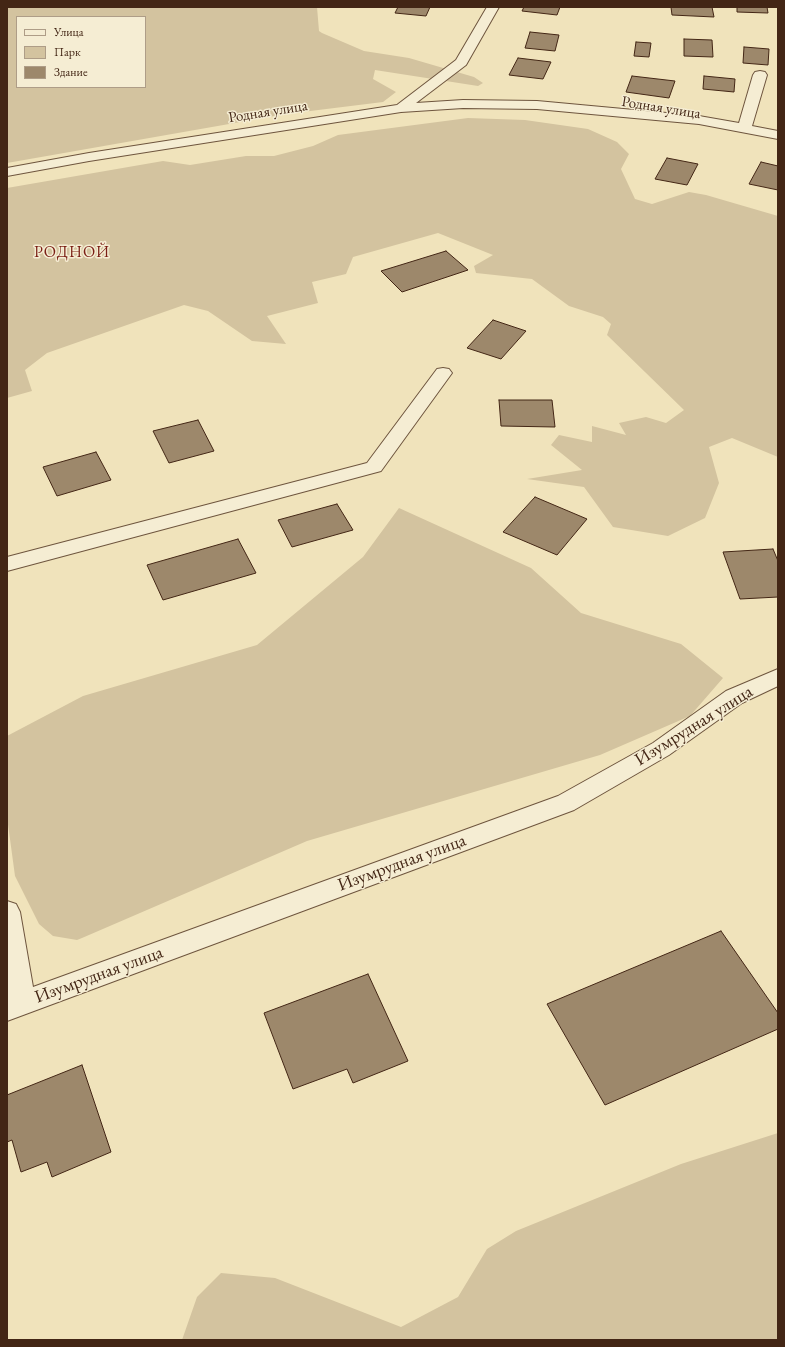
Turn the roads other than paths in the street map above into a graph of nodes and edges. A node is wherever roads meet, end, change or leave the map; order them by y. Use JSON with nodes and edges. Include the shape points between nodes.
{"nodes":[{"id":1,"x":493,"y":7,"type":"edge"},
{"id":2,"x":760,"y":75,"type":"dead end"},
{"id":3,"x":537,"y":105,"type":"junction"},
{"id":4,"x":401,"y":108,"type":"junction"},
{"id":5,"x":744,"y":129,"type":"junction"},
{"id":6,"x":778,"y":136,"type":"edge"},
{"id":7,"x":778,"y":148,"type":"edge"},
{"id":8,"x":7,"y":172,"type":"edge"},
{"id":9,"x":443,"y":373,"type":"dead end"},
{"id":10,"x":7,"y":564,"type":"edge"},
{"id":11,"x":778,"y":677,"type":"edge"},
{"id":12,"x":7,"y":912,"type":"edge"},
{"id":13,"x":15,"y":1006,"type":"edge"}],
"edges":[{"from":1,"to":4,"type":"street","via":[[461,62]]},
{"from":2,"to":5,"type":"street"},
{"from":3,"to":4,"type":"street","name":"Родная улица","via":[[463,104]]},
{"from":3,"to":5,"type":"street","name":"Родная улица","via":[[699,120]]},
{"from":3,"to":7,"type":"street","name":"Родная улица","via":[[689,129]]},
{"from":4,"to":8,"type":"street","name":"Родная улица"},
{"from":5,"to":6,"type":"street","name":"Родная улица"},
{"from":9,"to":10,"type":"street","via":[[374,466]]},
{"from":11,"to":13,"type":"street","name":"Изумрудная улица","via":[[734,697],[661,748],[566,802]]},
{"from":12,"to":13,"type":"street"}]}
